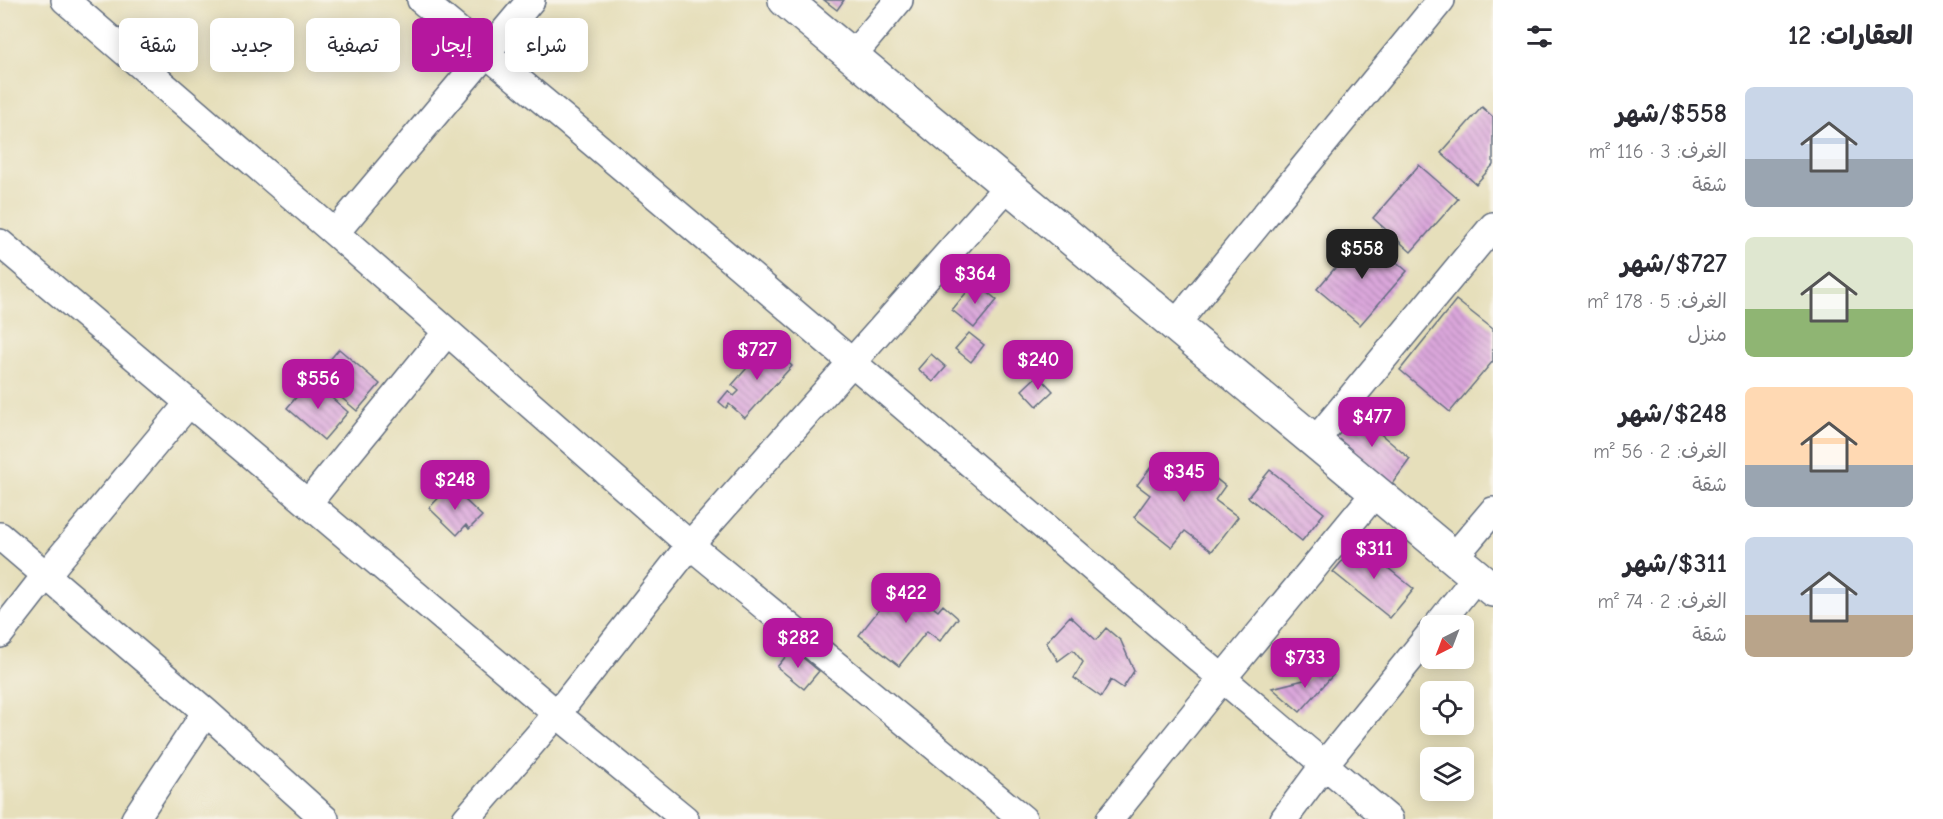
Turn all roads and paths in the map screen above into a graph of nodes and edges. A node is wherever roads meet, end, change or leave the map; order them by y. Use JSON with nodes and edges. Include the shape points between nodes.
{"nodes":[{"id":1,"x":65,"y":0,"type":"edge"},
{"id":2,"x":421,"y":0,"type":"edge"},
{"id":3,"x":531,"y":0,"type":"edge"},
{"id":4,"x":785,"y":0,"type":"edge"},
{"id":5,"x":898,"y":0,"type":"edge"},
{"id":6,"x":1441,"y":0,"type":"edge"},
{"id":7,"x":443,"y":18,"type":"edge"},
{"id":8,"x":493,"y":47,"type":"edge"},
{"id":9,"x":852,"y":56,"type":"junction"},
{"id":10,"x":493,"y":59,"type":"edge"},
{"id":11,"x":472,"y":72,"type":"edge"},
{"id":12,"x":1008,"y":186,"type":"junction"},
{"id":13,"x":1493,"y":226,"type":"edge"},
{"id":14,"x":335,"y":233,"type":"junction"},
{"id":15,"x":0,"y":243,"type":"edge"},
{"id":16,"x":1175,"y":325,"type":"junction"},
{"id":17,"x":447,"y":332,"type":"junction"},
{"id":18,"x":853,"y":361,"type":"junction"},
{"id":19,"x":189,"y":402,"type":"junction"},
{"id":20,"x":1315,"y":441,"type":"junction"},
{"id":21,"x":1376,"y":492,"type":"junction"},
{"id":22,"x":308,"y":503,"type":"junction"},
{"id":23,"x":1493,"y":511,"type":"edge"},
{"id":24,"x":0,"y":536,"type":"edge"},
{"id":25,"x":690,"y":545,"type":"junction"},
{"id":26,"x":1475,"y":574,"type":"edge"},
{"id":27,"x":46,"y":575,"type":"junction"},
{"id":28,"x":1445,"y":615,"type":"edge"},
{"id":29,"x":0,"y":634,"type":"edge"},
{"id":30,"x":1420,"y":647,"type":"edge"},
{"id":31,"x":1222,"y":679,"type":"junction"},
{"id":32,"x":206,"y":712,"type":"junction"},
{"id":33,"x":557,"y":714,"type":"junction"},
{"id":34,"x":1324,"y":765,"type":"junction"},
{"id":35,"x":135,"y":819,"type":"edge"},
{"id":36,"x":325,"y":819,"type":"edge"},
{"id":37,"x":466,"y":819,"type":"edge"},
{"id":38,"x":686,"y":819,"type":"edge"},
{"id":39,"x":1023,"y":819,"type":"edge"},
{"id":40,"x":1110,"y":819,"type":"edge"},
{"id":41,"x":1284,"y":819,"type":"edge"},
{"id":42,"x":1389,"y":819,"type":"edge"}],
"edges":[{"from":1,"to":14,"type":"street"},
{"from":2,"to":7,"type":"street"},
{"from":3,"to":8,"type":"street"},
{"from":4,"to":9,"type":"street"},
{"from":5,"to":9,"type":"street"},
{"from":6,"to":16,"type":"street"},
{"from":9,"to":12,"type":"street"},
{"from":10,"to":18,"type":"street"},
{"from":11,"to":14,"type":"street"},
{"from":12,"to":16,"type":"street"},
{"from":12,"to":18,"type":"street"},
{"from":13,"to":20,"type":"street"},
{"from":14,"to":17,"type":"street"},
{"from":15,"to":19,"type":"street"},
{"from":16,"to":20,"type":"street"},
{"from":17,"to":22,"type":"street"},
{"from":17,"to":25,"type":"street"},
{"from":18,"to":25,"type":"street"},
{"from":18,"to":31,"type":"street"},
{"from":19,"to":22,"type":"street"},
{"from":19,"to":27,"type":"street"},
{"from":20,"to":21,"type":"street"},
{"from":21,"to":26,"type":"street"},
{"from":21,"to":31,"type":"street"},
{"from":22,"to":33,"type":"street"},
{"from":23,"to":26,"type":"street"},
{"from":24,"to":27,"type":"street"},
{"from":25,"to":33,"type":"street"},
{"from":25,"to":39,"type":"street"},
{"from":26,"to":28,"type":"street"},
{"from":27,"to":29,"type":"street"},
{"from":27,"to":32,"type":"street"},
{"from":30,"to":34,"type":"street"},
{"from":31,"to":34,"type":"street"},
{"from":31,"to":40,"type":"street"},
{"from":32,"to":35,"type":"street"},
{"from":32,"to":36,"type":"street"},
{"from":33,"to":37,"type":"street"},
{"from":33,"to":38,"type":"street"},
{"from":34,"to":41,"type":"street"},
{"from":34,"to":42,"type":"street"}]}
